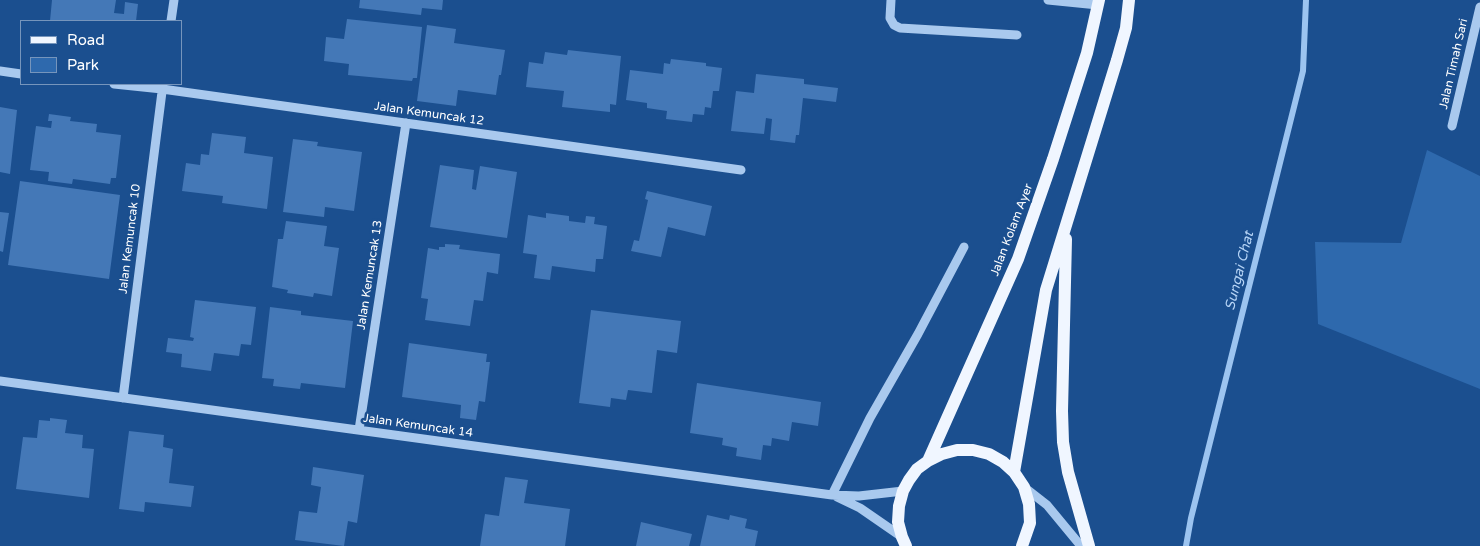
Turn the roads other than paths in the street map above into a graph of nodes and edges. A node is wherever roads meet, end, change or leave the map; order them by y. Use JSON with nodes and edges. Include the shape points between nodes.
{"nodes":[{"id":1,"x":174,"y":0,"type":"edge"},
{"id":2,"x":891,"y":0,"type":"edge"},
{"id":3,"x":1048,"y":0,"type":"edge"},
{"id":4,"x":1129,"y":0,"type":"edge"},
{"id":5,"x":1098,"y":2,"type":"edge"},
{"id":6,"x":1480,"y":7,"type":"edge"},
{"id":7,"x":171,"y":20,"type":"edge"},
{"id":8,"x":1017,"y":35,"type":"dead end"},
{"id":9,"x":0,"y":71,"type":"edge"},
{"id":10,"x":20,"y":74,"type":"edge"},
{"id":11,"x":138,"y":85,"type":"edge"},
{"id":12,"x":163,"y":86,"type":"edge"},
{"id":13,"x":406,"y":123,"type":"junction"},
{"id":14,"x":1452,"y":126,"type":"dead end"},
{"id":15,"x":741,"y":170,"type":"dead end"},
{"id":16,"x":1066,"y":224,"type":"junction"},
{"id":17,"x":964,"y":247,"type":"dead end"},
{"id":18,"x":0,"y":381,"type":"edge"},
{"id":19,"x":123,"y":398,"type":"junction"},
{"id":20,"x":359,"y":430,"type":"junction"},
{"id":21,"x":928,"y":461,"type":"junction"},
{"id":22,"x":1014,"y":472,"type":"junction"},
{"id":23,"x":1024,"y":487,"type":"junction"},
{"id":24,"x":903,"y":491,"type":"junction"},
{"id":25,"x":832,"y":495,"type":"junction"},
{"id":26,"x":904,"y":542,"type":"edge"},
{"id":27,"x":1022,"y":546,"type":"edge"},
{"id":28,"x":1081,"y":546,"type":"edge"},
{"id":29,"x":1088,"y":546,"type":"edge"}],
"edges":[{"from":1,"to":7,"type":"street"},
{"from":2,"to":8,"type":"street","via":[[890,18],[900,28]]},
{"from":3,"to":5,"type":"street"},
{"from":4,"to":16,"type":"main road","via":[[1126,28]]},
{"from":5,"to":21,"type":"main road","name":"Jalan Kolam Ayer","via":[[1073,98],[1018,259]]},
{"from":6,"to":14,"type":"street","name":"Jalan Timah Sari"},
{"from":9,"to":10,"type":"street"},
{"from":11,"to":12,"type":"street","name":"Jalan Kemuncak 12"},
{"from":12,"to":13,"type":"street","name":"Jalan Kemuncak 12"},
{"from":12,"to":19,"type":"street","name":"Jalan Kemuncak 10"},
{"from":13,"to":15,"type":"street","name":"Jalan Kemuncak 12"},
{"from":13,"to":20,"type":"street","name":"Jalan Kemuncak 13"},
{"from":16,"to":22,"type":"main road","via":[[1046,290]]},
{"from":16,"to":29,"type":"main road","via":[[1064,442],[1068,472]]},
{"from":17,"to":25,"type":"street","via":[[870,418]]},
{"from":18,"to":19,"type":"street","name":"Jalan Kemuncak 14"},
{"from":19,"to":20,"type":"street","name":"Jalan Kemuncak 14"},
{"from":20,"to":25,"type":"street","name":"Jalan Kemuncak 14"},
{"from":21,"to":22,"type":"main road","via":[[957,450],[973,450],[989,454]]},
{"from":21,"to":24,"type":"main road","via":[[917,469]]},
{"from":22,"to":23,"type":"main road"},
{"from":23,"to":27,"type":"main road","via":[[1030,504],[1030,523]]},
{"from":23,"to":28,"type":"street","via":[[1047,505]]},
{"from":24,"to":25,"type":"street","name":"Jalan Kemuncak 14","via":[[859,496]]},
{"from":24,"to":26,"type":"main road","via":[[898,522]]},
{"from":25,"to":26,"type":"street","name":"Jalan Kemuncak 14","via":[[860,508]]}]}
